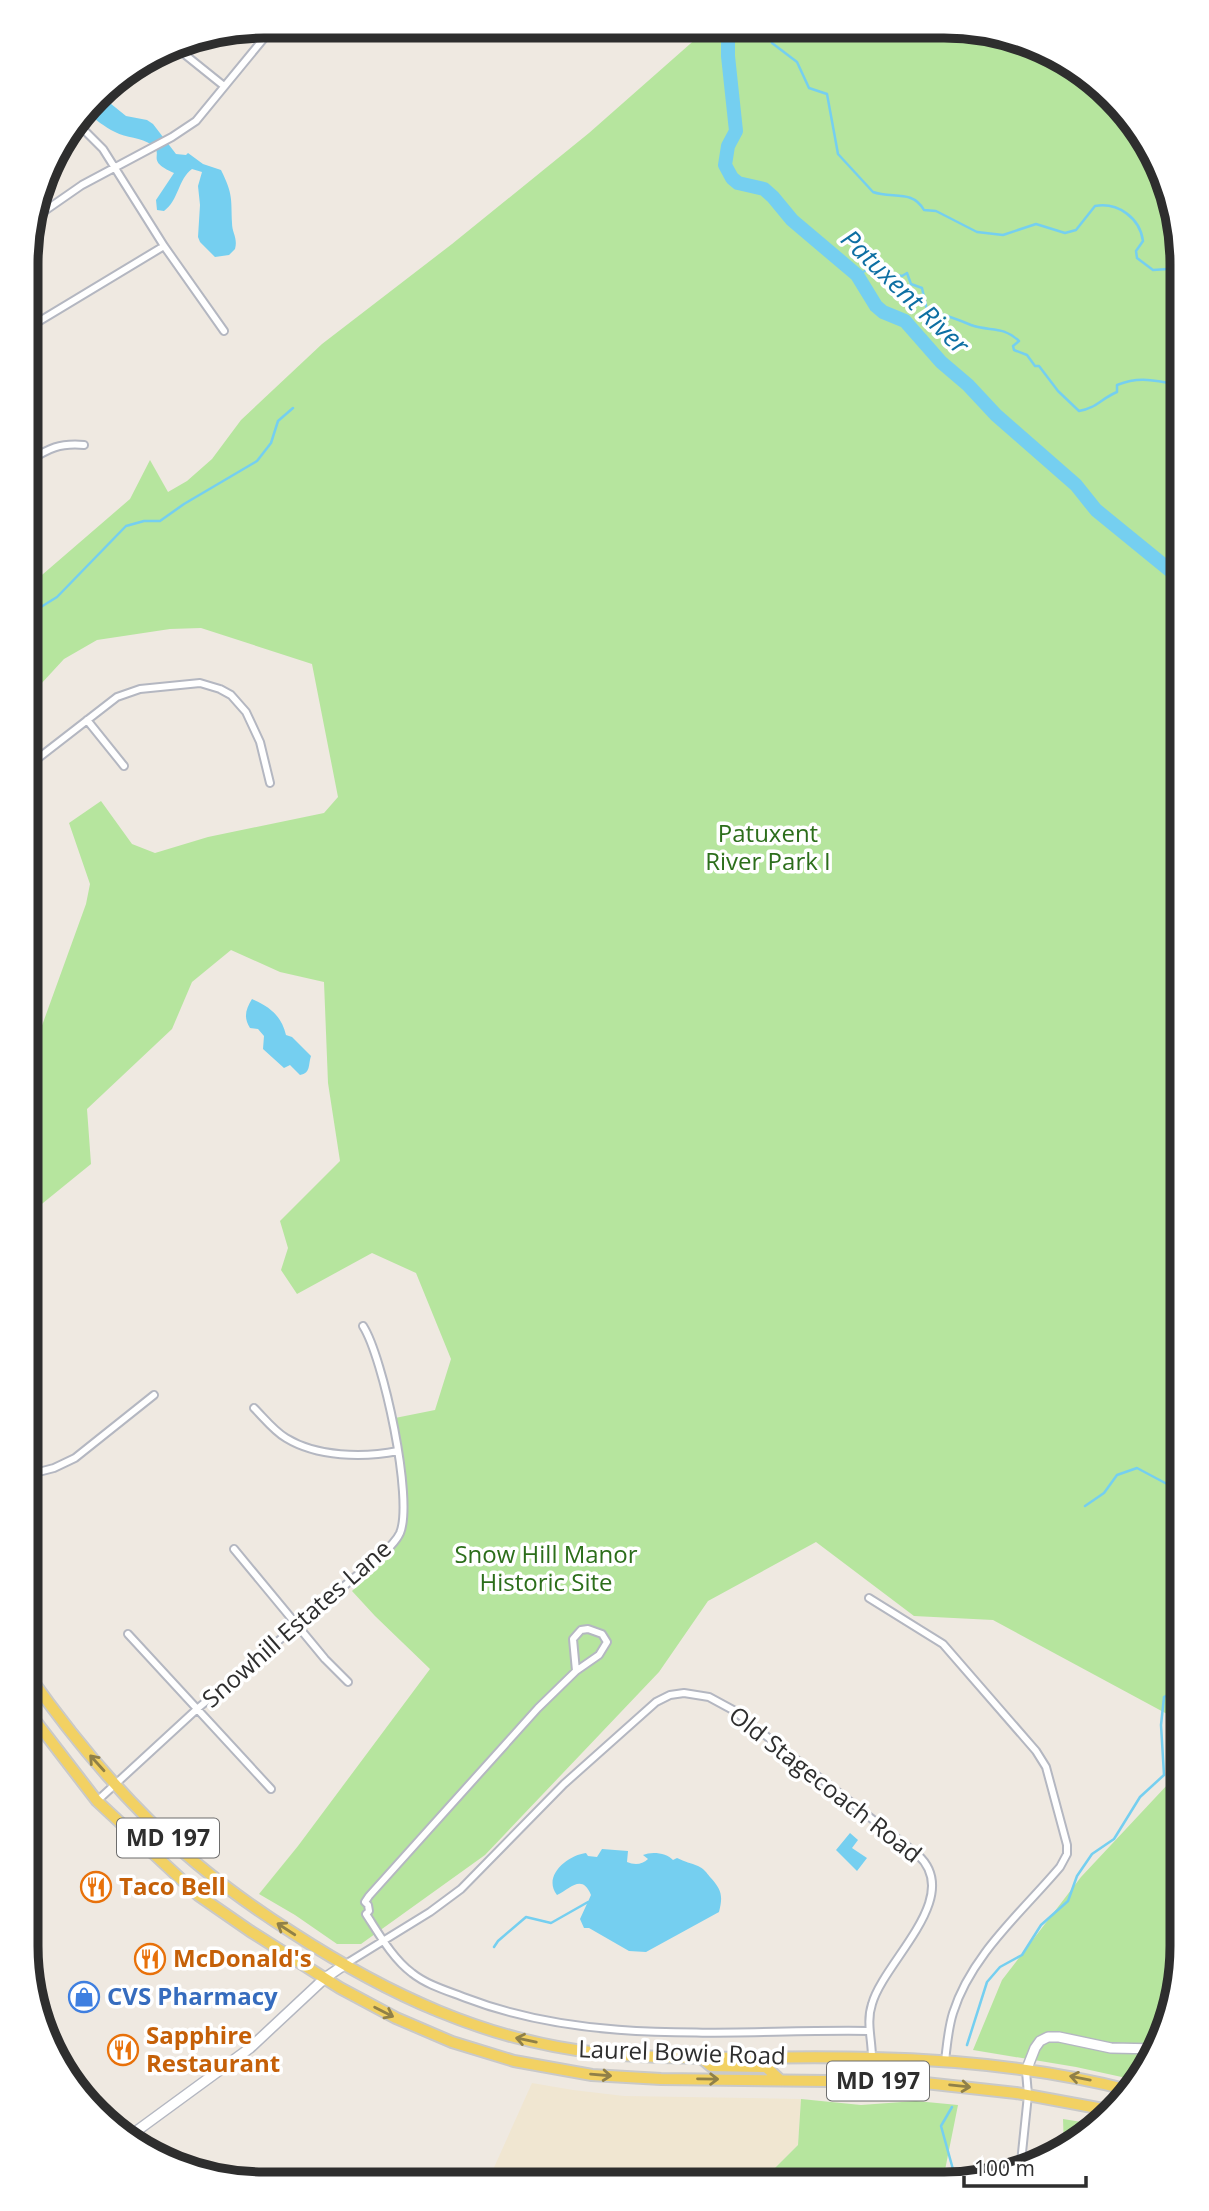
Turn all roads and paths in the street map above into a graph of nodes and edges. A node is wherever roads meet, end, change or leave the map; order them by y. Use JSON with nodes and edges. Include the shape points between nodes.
{"nodes":[{"id":1,"x":263,"y":39,"type":"edge"},
{"id":2,"x":184,"y":54,"type":"edge"},
{"id":3,"x":223,"y":86,"type":"junction"},
{"id":4,"x":84,"y":130,"type":"edge"},
{"id":5,"x":114,"y":169,"type":"junction"},
{"id":6,"x":45,"y":211,"type":"edge"},
{"id":7,"x":164,"y":246,"type":"junction"},
{"id":8,"x":38,"y":322,"type":"edge"},
{"id":9,"x":224,"y":331,"type":"dead end"},
{"id":10,"x":84,"y":445,"type":"dead end"},
{"id":11,"x":38,"y":456,"type":"edge"},
{"id":12,"x":87,"y":720,"type":"junction"},
{"id":13,"x":38,"y":758,"type":"edge"},
{"id":14,"x":124,"y":766,"type":"dead end"},
{"id":15,"x":270,"y":783,"type":"dead end"},
{"id":16,"x":363,"y":1326,"type":"dead end"},
{"id":17,"x":154,"y":1395,"type":"dead end"},
{"id":18,"x":254,"y":1408,"type":"dead end"},
{"id":19,"x":398,"y":1451,"type":"junction"},
{"id":20,"x":38,"y":1472,"type":"edge"},
{"id":21,"x":234,"y":1549,"type":"dead end"},
{"id":22,"x":869,"y":1598,"type":"dead end"},
{"id":23,"x":297,"y":1624,"type":"junction"},
{"id":24,"x":128,"y":1634,"type":"dead end"},
{"id":25,"x":576,"y":1671,"type":"junction"},
{"id":26,"x":348,"y":1682,"type":"dead end"},
{"id":27,"x":38,"y":1689,"type":"edge"},
{"id":28,"x":197,"y":1709,"type":"junction"},
{"id":29,"x":38,"y":1724,"type":"edge"},
{"id":30,"x":117,"y":1785,"type":"junction"},
{"id":31,"x":271,"y":1789,"type":"dead end"},
{"id":32,"x":97,"y":1801,"type":"junction"},
{"id":33,"x":384,"y":1940,"type":"junction"},
{"id":34,"x":344,"y":1965,"type":"junction"},
{"id":35,"x":325,"y":1979,"type":"junction"},
{"id":36,"x":868,"y":2031,"type":"junction"},
{"id":37,"x":1145,"y":2049,"type":"edge"},
{"id":38,"x":699,"y":2056,"type":"junction"},
{"id":39,"x":872,"y":2058,"type":"junction"},
{"id":40,"x":945,"y":2061,"type":"junction"},
{"id":41,"x":1026,"y":2071,"type":"junction"},
{"id":42,"x":780,"y":2080,"type":"junction"},
{"id":43,"x":1120,"y":2088,"type":"edge"},
{"id":44,"x":1028,"y":2095,"type":"junction"},
{"id":45,"x":1101,"y":2109,"type":"edge"},
{"id":46,"x":136,"y":2132,"type":"edge"},
{"id":47,"x":1021,"y":2158,"type":"edge"}],
"edges":[{"from":1,"to":3,"type":"street"},
{"from":2,"to":3,"type":"street"},
{"from":3,"to":5,"type":"street","via":[[196,121]]},
{"from":4,"to":5,"type":"street"},
{"from":5,"to":6,"type":"street"},
{"from":5,"to":7,"type":"street"},
{"from":7,"to":8,"type":"street"},
{"from":7,"to":9,"type":"street"},
{"from":10,"to":11,"type":"street","via":[[64,443]]},
{"from":12,"to":13,"type":"street"},
{"from":12,"to":14,"type":"street"},
{"from":12,"to":15,"type":"street","via":[[117,698],[140,689],[200,684],[220,689],[239,702],[254,726]]},
{"from":16,"to":19,"type":"street","name":"Snowhill Estates Lane","via":[[372,1339]]},
{"from":17,"to":20,"type":"street","via":[[75,1458]]},
{"from":18,"to":19,"type":"street","via":[[284,1438],[317,1450]]},
{"from":19,"to":23,"type":"street","name":"Snowhill Estates Lane","via":[[402,1484],[399,1534],[374,1561]]},
{"from":21,"to":23,"type":"street"},
{"from":22,"to":40,"type":"street","via":[[949,1649],[1036,1751],[1053,1786],[1067,1845],[1060,1867],[996,1939],[965,1984],[953,2012]]},
{"from":23,"to":26,"type":"street"},
{"from":23,"to":28,"type":"street","name":"Snowhill Estates Lane"},
{"from":24,"to":28,"type":"street"},
{"from":25,"to":25,"type":"street","via":[[599,1655],[607,1642],[596,1630],[582,1630],[573,1639]]},
{"from":25,"to":33,"type":"street","via":[[365,1902],[366,1914]]},
{"from":30,"to":27,"type":"main road","name":"Laurel Bowie Road","number":"MD 197","one_way":true},
{"from":28,"to":30,"type":"street","name":"Snowhill Estates Lane"},
{"from":28,"to":31,"type":"street"},
{"from":29,"to":32,"type":"main road","name":"Laurel Bowie Road","number":"MD 197"},
{"from":30,"to":32,"type":"street","name":"Snowhill Estates Lane"},
{"from":34,"to":30,"type":"main road","name":"Laurel Bowie Road","number":"MD 197","one_way":true,"via":[[202,1867]]},
{"from":32,"to":35,"type":"main road","name":"Laurel Bowie Road","number":"MD 197","via":[[198,1895]]},
{"from":33,"to":34,"type":"street","name":"Old Stagecoach Road"},
{"from":33,"to":36,"type":"street","via":[[420,1978],[487,2006],[542,2020],[633,2031]]},
{"from":33,"to":36,"type":"street","name":"Old Stagecoach Road","via":[[461,1889],[564,1784],[656,1702],[678,1693],[701,1695],[740,1716],[918,1855],[929,1869],[933,1883],[930,1903],[875,1996]]},
{"from":34,"to":35,"type":"street","name":"Old Stagecoach Road"},
{"from":38,"to":34,"type":"main road","name":"Laurel Bowie Road","number":"MD 197","one_way":true,"via":[[600,2053],[506,2036],[425,2006]]},
{"from":35,"to":42,"type":"main road","name":"Laurel Bowie Road","number":"MD 197","one_way":true,"via":[[429,2033],[514,2061],[628,2078]]},
{"from":35,"to":46,"type":"street","name":"Old Stagecoach Road","via":[[250,2048]]},
{"from":36,"to":39,"type":"street","name":"Old Stagecoach Road"},
{"from":37,"to":41,"type":"street","via":[[1048,2037],[1035,2048]]},
{"from":38,"to":39,"type":"main road","name":"Laurel Bowie Road","number":"MD 197"},
{"from":38,"to":42,"type":"main road","via":[[711,2066],[766,2067]]},
{"from":39,"to":40,"type":"main road","name":"Laurel Bowie Road","number":"MD 197"},
{"from":40,"to":41,"type":"main road","name":"Laurel Bowie Road","number":"MD 197"},
{"from":43,"to":41,"type":"main road","name":"Laurel Bowie Road","number":"MD 197","one_way":true},
{"from":41,"to":44,"type":"street"},
{"from":42,"to":44,"type":"main road","name":"Laurel Bowie Road","number":"MD 197","one_way":true,"via":[[916,2082]]},
{"from":44,"to":45,"type":"main road","name":"Laurel Bowie Road","number":"MD 197"},
{"from":44,"to":47,"type":"street"}]}
